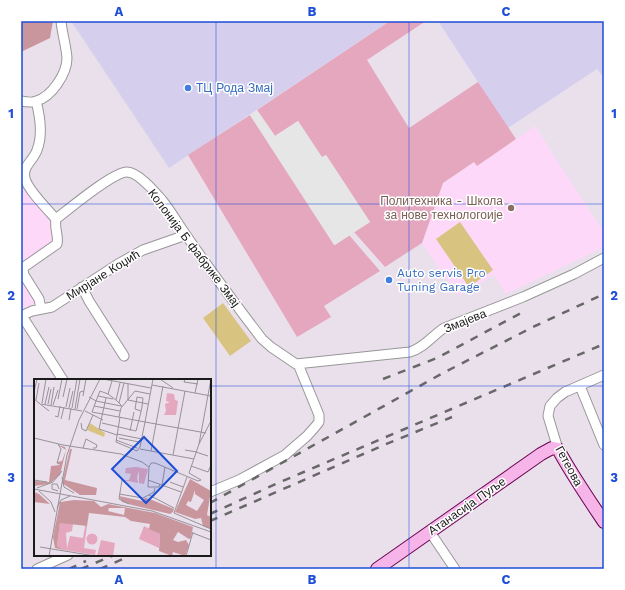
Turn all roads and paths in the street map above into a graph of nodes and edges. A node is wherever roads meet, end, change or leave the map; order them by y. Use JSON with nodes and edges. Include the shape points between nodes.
{"nodes":[{"id":1,"x":61,"y":21,"type":"edge"},
{"id":2,"x":21,"y":101,"type":"edge"},
{"id":3,"x":36,"y":102,"type":"junction"},
{"id":4,"x":56,"y":219,"type":"junction"},
{"id":5,"x":186,"y":235,"type":"junction"},
{"id":6,"x":604,"y":258,"type":"edge"},
{"id":7,"x":82,"y":287,"type":"junction"},
{"id":8,"x":41,"y":308,"type":"junction"},
{"id":9,"x":22,"y":316,"type":"edge"},
{"id":10,"x":124,"y":356,"type":"dead end"},
{"id":11,"x":298,"y":364,"type":"junction"},
{"id":12,"x":604,"y":375,"type":"edge"},
{"id":13,"x":62,"y":379,"type":"edge"},
{"id":14,"x":580,"y":386,"type":"junction"},
{"id":15,"x":604,"y":420,"type":"edge"},
{"id":16,"x":595,"y":423,"type":"junction"},
{"id":17,"x":604,"y":445,"type":"edge"},
{"id":18,"x":558,"y":449,"type":"junction"},
{"id":19,"x":211,"y":492,"type":"edge"},
{"id":20,"x":604,"y":522,"type":"edge"},
{"id":21,"x":430,"y":532,"type":"junction"},
{"id":22,"x":66,"y":556,"type":"edge"},
{"id":23,"x":37,"y":569,"type":"edge"},
{"id":24,"x":377,"y":569,"type":"edge"},
{"id":25,"x":455,"y":569,"type":"edge"}],
"edges":[{"from":1,"to":3,"type":"street","via":[[67,57],[65,70],[50,92]]},
{"from":2,"to":3,"type":"street"},
{"from":3,"to":4,"type":"street","via":[[40,126],[39,143],[24,174],[32,190]]},
{"from":4,"to":5,"type":"street","name":"Колонија Б фабрике Змај","via":[[102,184],[128,172],[136,175],[156,194]]},
{"from":4,"to":8,"type":"street","via":[[57,244],[23,270],[39,299]]},
{"from":5,"to":7,"type":"street","name":"Мирјане Коџић","via":[[143,250]]},
{"from":5,"to":11,"type":"street","name":"Колонија Б фабрике Змај","via":[[262,339]]},
{"from":6,"to":11,"type":"street","name":"Змајева","via":[[574,274],[444,328],[415,351]]},
{"from":7,"to":8,"type":"street","name":"Мирјане Коџић","via":[[52,307]]},
{"from":7,"to":10,"type":"street"},
{"from":8,"to":9,"type":"street","name":"Мирјане Коџић"},
{"from":9,"to":13,"type":"street"},
{"from":11,"to":19,"type":"street","via":[[319,415],[316,427],[285,455]]},
{"from":12,"to":14,"type":"street"},
{"from":14,"to":16,"type":"street"},
{"from":14,"to":18,"type":"street","name":"Гетеова","via":[[560,395],[550,406],[548,416]]},
{"from":15,"to":16,"type":"street"},
{"from":16,"to":17,"type":"street"},
{"from":18,"to":20,"type":"street","name":"Гетеова"},
{"from":18,"to":21,"type":"street","name":"Атанасија Пуље","via":[[552,448],[541,454]]},
{"from":21,"to":24,"type":"street","name":"Атанасија Пуље"},
{"from":21,"to":25,"type":"street"},
{"from":22,"to":23,"type":"street"}]}
